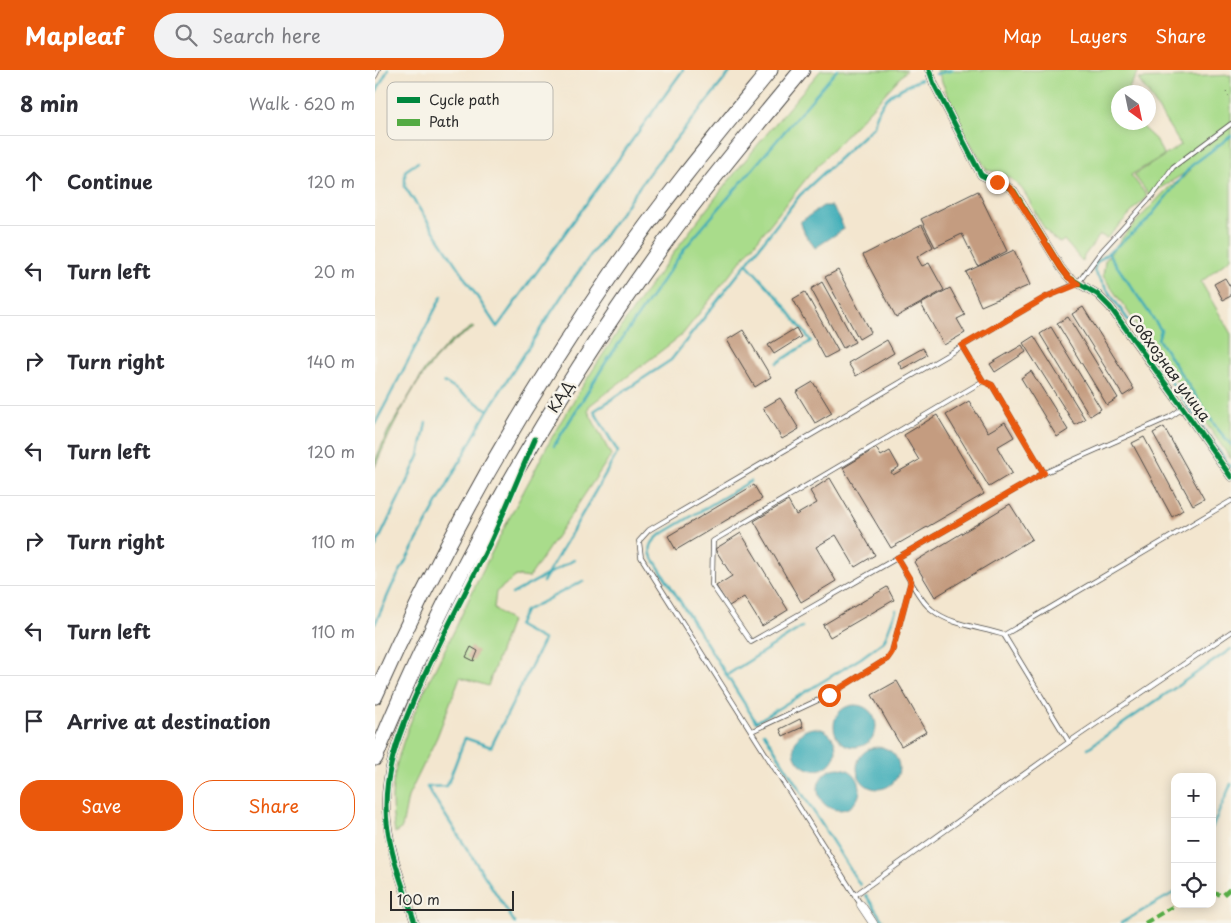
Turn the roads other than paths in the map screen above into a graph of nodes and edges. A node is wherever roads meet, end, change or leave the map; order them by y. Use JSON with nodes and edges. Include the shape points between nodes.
{"nodes":[{"id":1,"x":378,"y":70,"type":"edge"},
{"id":2,"x":770,"y":70,"type":"edge"},
{"id":3,"x":802,"y":70,"type":"edge"},
{"id":4,"x":929,"y":70,"type":"edge"},
{"id":5,"x":375,"y":76,"type":"edge"},
{"id":6,"x":1231,"y":124,"type":"edge"},
{"id":7,"x":1078,"y":284,"type":"junction"},
{"id":8,"x":962,"y":346,"type":"junction"},
{"id":9,"x":983,"y":381,"type":"junction"},
{"id":10,"x":1183,"y":408,"type":"junction"},
{"id":11,"x":535,"y":439,"type":"junction"},
{"id":12,"x":1044,"y":473,"type":"junction"},
{"id":13,"x":1231,"y":477,"type":"edge"},
{"id":14,"x":1231,"y":501,"type":"edge"},
{"id":15,"x":897,"y":558,"type":"junction"},
{"id":16,"x":911,"y":581,"type":"junction"},
{"id":17,"x":1231,"y":632,"type":"edge"},
{"id":18,"x":1004,"y":635,"type":"junction"},
{"id":19,"x":375,"y":696,"type":"edge"},
{"id":20,"x":752,"y":731,"type":"junction"},
{"id":21,"x":1069,"y":742,"type":"junction"},
{"id":22,"x":375,"y":758,"type":"edge"},
{"id":23,"x":855,"y":895,"type":"junction"},
{"id":24,"x":861,"y":905,"type":"joint"},
{"id":25,"x":415,"y":923,"type":"edge"},
{"id":26,"x":873,"y":923,"type":"edge"}],
"edges":[{"from":1,"to":5,"type":"lane"},
{"from":2,"to":19,"type":"highway","name":"КАД","via":[[661,206],[561,350],[457,528]]},
{"from":3,"to":11,"type":"highway","name":"КАД","via":[[662,248],[582,363]]},
{"from":4,"to":7,"type":"street","name":"Совхозная улица","via":[[981,175],[1005,184],[1013,191],[1061,268]]},
{"from":6,"to":7,"type":"lane","via":[[1173,167]]},
{"from":7,"to":8,"type":"lane","via":[[1046,297]]},
{"from":7,"to":10,"type":"street","name":"Совхозная улица","via":[[1097,294],[1110,308]]},
{"from":8,"to":9,"type":"lane"},
{"from":8,"to":20,"type":"lane","via":[[649,530],[639,541],[641,557]]},
{"from":9,"to":12,"type":"lane","via":[[992,385]]},
{"from":9,"to":15,"type":"lane","via":[[713,541],[712,585],[751,642]]},
{"from":10,"to":12,"type":"lane","via":[[1170,417]]},
{"from":10,"to":13,"type":"street","name":"Совхозная улица"},
{"from":11,"to":22,"type":"highway","name":"КАД","via":[[469,556],[409,679]]},
{"from":11,"to":25,"type":"street","via":[[490,542],[432,657],[390,765],[386,808],[388,834]]},
{"from":12,"to":15,"type":"lane"},
{"from":14,"to":18,"type":"lane"},
{"from":15,"to":16,"type":"lane"},
{"from":16,"to":18,"type":"lane","via":[[931,609],[954,621]]},
{"from":16,"to":20,"type":"lane","via":[[892,652],[887,659],[829,695]]},
{"from":17,"to":21,"type":"lane"},
{"from":18,"to":21,"type":"lane"},
{"from":20,"to":23,"type":"lane"},
{"from":21,"to":23,"type":"lane"},
{"from":23,"to":24,"type":"lane"},
{"from":24,"to":26,"type":"street"}]}
